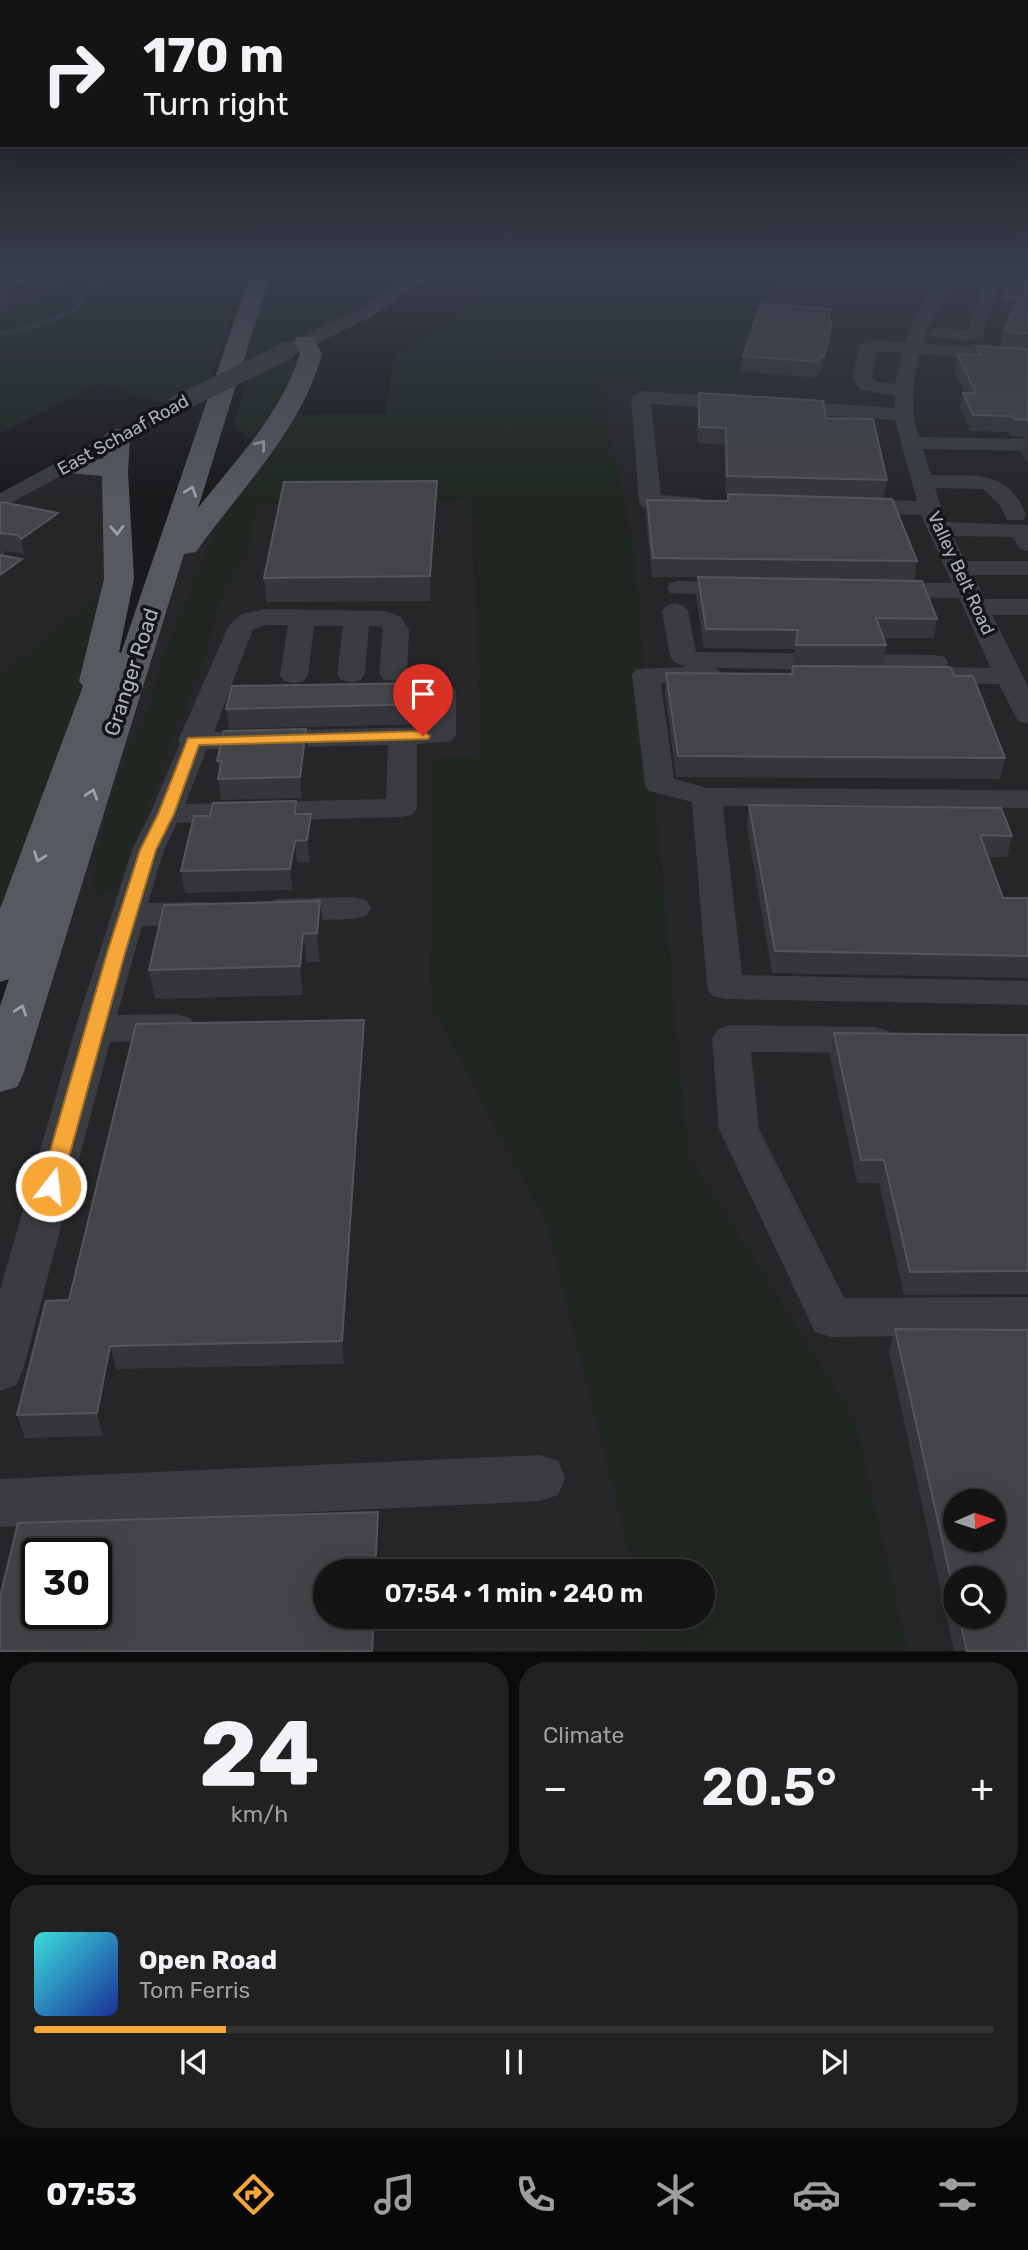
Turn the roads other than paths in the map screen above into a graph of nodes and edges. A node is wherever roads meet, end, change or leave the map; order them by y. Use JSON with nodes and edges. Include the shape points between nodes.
{"nodes":[{"id":1,"x":220,"y":346,"type":"edge"},
{"id":2,"x":237,"y":346,"type":"edge"},
{"id":3,"x":296,"y":346,"type":"joint"},
{"id":4,"x":869,"y":346,"type":"edge"},
{"id":5,"x":913,"y":346,"type":"edge"},
{"id":6,"x":956,"y":346,"type":"edge"},
{"id":7,"x":1028,"y":357,"type":"edge"},
{"id":8,"x":904,"y":391,"type":"junction"},
{"id":9,"x":905,"y":415,"type":"junction"},
{"id":10,"x":117,"y":437,"type":"junction"},
{"id":11,"x":910,"y":443,"type":"junction"},
{"id":12,"x":1028,"y":445,"type":"edge"},
{"id":13,"x":67,"y":466,"type":"junction"},
{"id":14,"x":115,"y":472,"type":"junction"},
{"id":15,"x":922,"y":481,"type":"junction"},
{"id":16,"x":13,"y":498,"type":"edge"},
{"id":17,"x":716,"y":504,"type":"edge"},
{"id":18,"x":837,"y":506,"type":"edge"},
{"id":19,"x":1015,"y":515,"type":"dead end"},
{"id":20,"x":934,"y":519,"type":"junction"},
{"id":21,"x":1028,"y":544,"type":"edge"},
{"id":22,"x":957,"y":568,"type":"junction"},
{"id":23,"x":1028,"y":568,"type":"edge"},
{"id":24,"x":761,"y":589,"type":"edge"},
{"id":25,"x":858,"y":590,"type":"edge"},
{"id":26,"x":972,"y":599,"type":"junction"},
{"id":27,"x":153,"y":602,"type":"junction"},
{"id":28,"x":1028,"y":607,"type":"edge"},
{"id":29,"x":302,"y":618,"type":"junction"},
{"id":30,"x":357,"y":618,"type":"junction"},
{"id":31,"x":1006,"y":670,"type":"junction"},
{"id":32,"x":393,"y":673,"type":"dead end"},
{"id":33,"x":314,"y":686,"type":"junction"},
{"id":34,"x":1027,"y":710,"type":"edge"},
{"id":35,"x":86,"y":723,"type":"junction"},
{"id":36,"x":403,"y":736,"type":"junction"},
{"id":37,"x":193,"y":741,"type":"junction"},
{"id":38,"x":708,"y":797,"type":"junction"},
{"id":39,"x":1028,"y":799,"type":"edge"},
{"id":40,"x":166,"y":814,"type":"junction"},
{"id":41,"x":354,"y":908,"type":"dead end"},
{"id":42,"x":128,"y":915,"type":"junction"},
{"id":43,"x":0,"y":967,"type":"edge"},
{"id":44,"x":1028,"y":993,"type":"edge"},
{"id":45,"x":204,"y":1026,"type":"edge"},
{"id":46,"x":94,"y":1029,"type":"junction"},
{"id":47,"x":906,"y":1040,"type":"edge"},
{"id":48,"x":0,"y":1075,"type":"edge"},
{"id":49,"x":1028,"y":1316,"type":"edge"},
{"id":50,"x":0,"y":1370,"type":"edge"},
{"id":51,"x":540,"y":1478,"type":"dead end"},
{"id":52,"x":0,"y":1503,"type":"edge"}],
"edges":[{"from":1,"to":35,"type":"main road","name":"Granger Road"},
{"from":27,"to":2,"type":"main road","name":"Granger Road","one_way":true},
{"from":3,"to":10,"type":"street","name":"East Schaaf Road","bridge":true},
{"from":27,"to":3,"type":"main road","one_way":true,"via":[[203,518],[294,402],[311,354]]},
{"from":4,"to":8,"type":"street","via":[[862,377],[867,386]]},
{"from":5,"to":8,"type":"street","name":"Valley Belt Road"},
{"from":6,"to":7,"type":"street"},
{"from":8,"to":9,"type":"street","name":"Valley Belt Road"},
{"from":9,"to":11,"type":"street","name":"Valley Belt Road"},
{"from":9,"to":17,"type":"street","via":[[641,397],[650,502]]},
{"from":10,"to":13,"type":"street","name":"East Schaaf Road"},
{"from":10,"to":14,"type":"main road"},
{"from":11,"to":12,"type":"street"},
{"from":11,"to":15,"type":"street","name":"Valley Belt Road"},
{"from":13,"to":14,"type":"main road","via":[[104,467]]},
{"from":13,"to":16,"type":"street","name":"East Schaaf Road"},
{"from":14,"to":35,"type":"main road","one_way":true,"via":[[117,595]]},
{"from":15,"to":19,"type":"street","via":[[989,482],[1010,502]]},
{"from":15,"to":20,"type":"street","name":"Valley Belt Road"},
{"from":18,"to":20,"type":"street"},
{"from":20,"to":21,"type":"street","via":[[1021,530]]},
{"from":20,"to":22,"type":"street","name":"Valley Belt Road"},
{"from":22,"to":23,"type":"street"},
{"from":22,"to":26,"type":"street","name":"Valley Belt Road"},
{"from":24,"to":31,"type":"street","via":[[677,600],[683,656],[692,660]]},
{"from":25,"to":26,"type":"street"},
{"from":26,"to":28,"type":"street"},
{"from":26,"to":31,"type":"street","name":"Valley Belt Road"},
{"from":48,"to":27,"type":"main road","name":"Granger Road","one_way":true},
{"from":29,"to":30,"type":"street"},
{"from":29,"to":33,"type":"street"},
{"from":29,"to":37,"type":"street","via":[[251,619],[242,625],[227,688]]},
{"from":30,"to":32,"type":"street","via":[[392,622],[396,630]]},
{"from":30,"to":33,"type":"street"},
{"from":31,"to":34,"type":"street","name":"Valley Belt Road"},
{"from":31,"to":38,"type":"street","via":[[646,675],[660,785]]},
{"from":33,"to":36,"type":"street","via":[[442,691],[442,735]]},
{"from":35,"to":43,"type":"main road","name":"Granger Road","one_way":true},
{"from":36,"to":37,"type":"street"},
{"from":36,"to":40,"type":"street","via":[[401,808]]},
{"from":37,"to":40,"type":"street"},
{"from":38,"to":39,"type":"street"},
{"from":38,"to":44,"type":"street","via":[[725,987]]},
{"from":40,"to":42,"type":"street","via":[[148,850]]},
{"from":41,"to":42,"type":"street"},
{"from":42,"to":46,"type":"street"},
{"from":45,"to":46,"type":"street"},
{"from":46,"to":50,"type":"street"},
{"from":47,"to":49,"type":"street","via":[[731,1038],[739,1129],[831,1318]]},
{"from":51,"to":52,"type":"street"}]}
